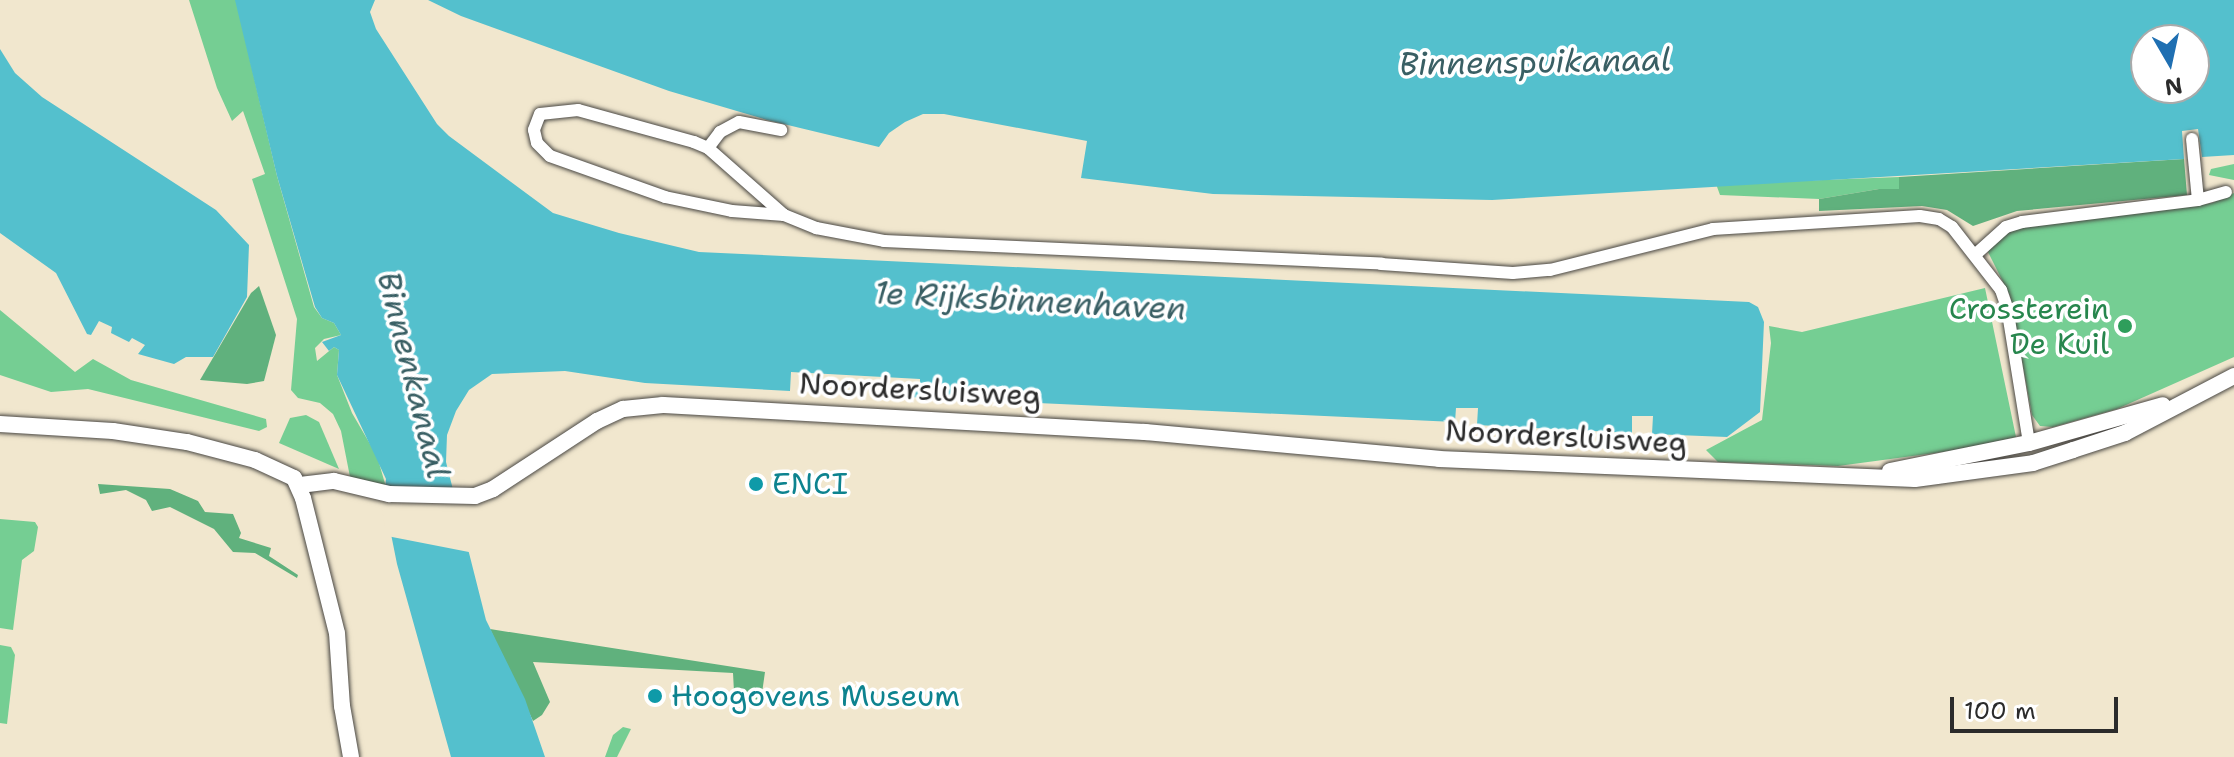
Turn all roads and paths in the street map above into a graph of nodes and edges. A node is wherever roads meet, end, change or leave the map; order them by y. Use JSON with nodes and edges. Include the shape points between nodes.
{"nodes":[{"id":1,"x":781,"y":130,"type":"dead end"},
{"id":2,"x":2192,"y":139,"type":"dead end"},
{"id":3,"x":708,"y":148,"type":"junction"},
{"id":4,"x":2226,"y":192,"type":"dead end"},
{"id":5,"x":2198,"y":200,"type":"junction"},
{"id":6,"x":784,"y":215,"type":"junction"},
{"id":7,"x":1976,"y":254,"type":"junction"},
{"id":8,"x":2234,"y":376,"type":"edge"},
{"id":9,"x":2193,"y":396,"type":"junction"},
{"id":10,"x":0,"y":424,"type":"edge"},
{"id":11,"x":2029,"y":443,"type":"junction"},
{"id":12,"x":2033,"y":463,"type":"junction"},
{"id":13,"x":1873,"y":475,"type":"junction"},
{"id":14,"x":300,"y":485,"type":"junction"},
{"id":15,"x":351,"y":757,"type":"edge"}],
"edges":[{"from":1,"to":3,"type":"street","via":[[739,122],[720,132]]},
{"from":2,"to":5,"type":"street"},
{"from":3,"to":6,"type":"street"},
{"from":3,"to":6,"type":"street","via":[[578,110],[540,114],[534,130],[537,143],[550,156],[665,197]]},
{"from":4,"to":5,"type":"street"},
{"from":5,"to":7,"type":"street","via":[[2022,222],[2006,227]]},
{"from":6,"to":7,"type":"street","via":[[816,228],[884,241],[1513,273],[1550,270],[1713,229],[1920,216],[1952,227]]},
{"from":7,"to":11,"type":"street","via":[[2007,307]]},
{"from":8,"to":9,"type":"street","name":"Noordersluisweg"},
{"from":9,"to":11,"type":"street","name":"Noordersluisweg"},
{"from":9,"to":12,"type":"street","name":"Noordersluisweg","via":[[2125,433]]},
{"from":10,"to":14,"type":"street","via":[[187,442],[282,470]]},
{"from":11,"to":12,"type":"street"},
{"from":11,"to":13,"type":"street","name":"Noordersluisweg"},
{"from":12,"to":13,"type":"street","name":"Noordersluisweg","via":[[1915,479]]},
{"from":13,"to":14,"type":"street","name":"Noordersluisweg","via":[[1439,459],[1099,429],[663,405],[623,409],[493,489],[463,497],[367,491],[334,481]]},
{"from":14,"to":15,"type":"street","via":[[337,633]]}]}
